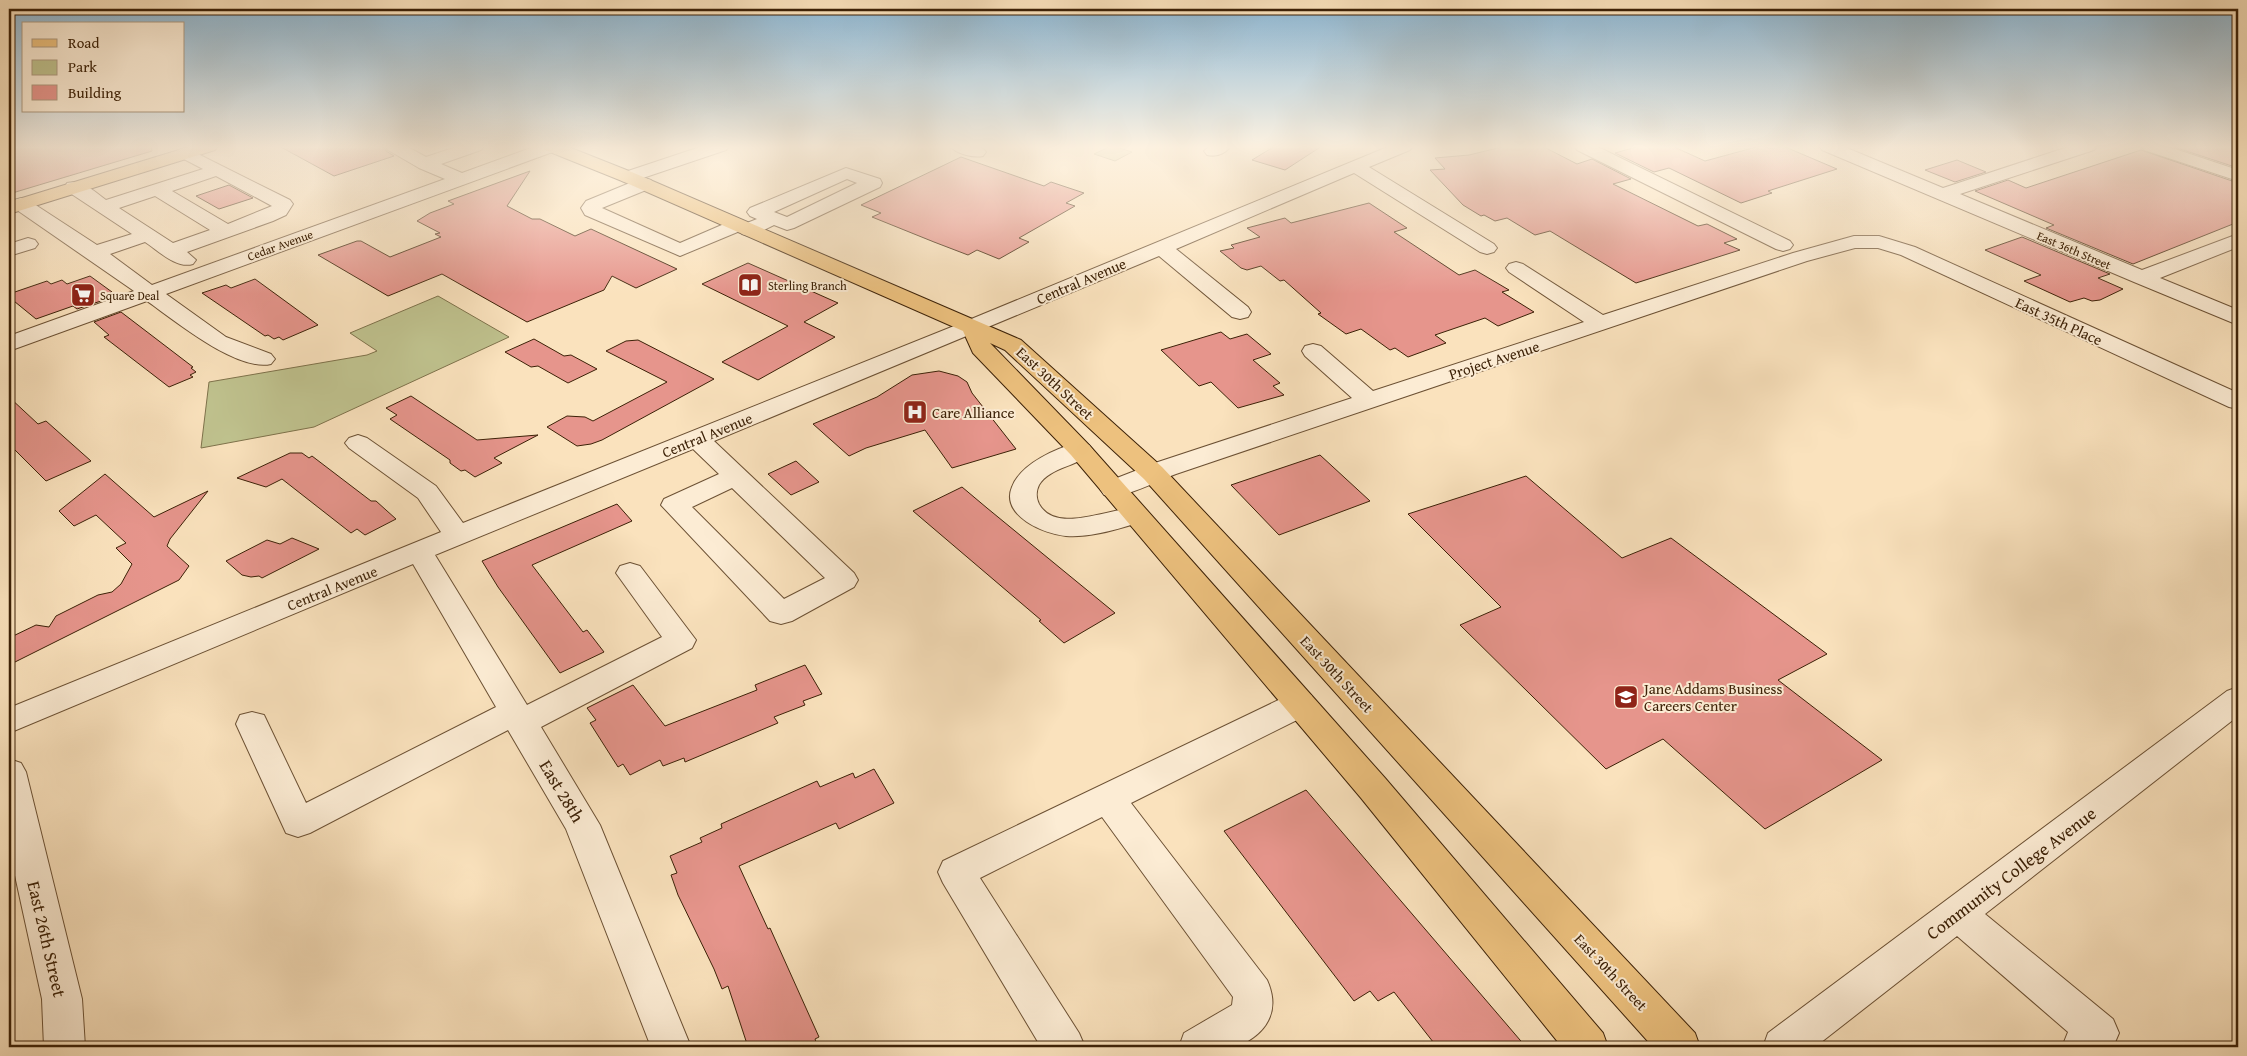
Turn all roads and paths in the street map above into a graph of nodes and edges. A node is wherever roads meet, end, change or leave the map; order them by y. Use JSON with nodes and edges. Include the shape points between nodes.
{"nodes":[{"id":1,"x":49,"y":195,"type":"edge"},
{"id":2,"x":86,"y":195,"type":"edge"},
{"id":3,"x":139,"y":195,"type":"edge"},
{"id":4,"x":165,"y":195,"type":"edge"},
{"id":5,"x":266,"y":195,"type":"edge"},
{"id":6,"x":416,"y":195,"type":"edge"},
{"id":7,"x":610,"y":195,"type":"edge"},
{"id":8,"x":669,"y":195,"type":"edge"},
{"id":9,"x":795,"y":195,"type":"edge"},
{"id":10,"x":847,"y":195,"type":"edge"},
{"id":11,"x":1286,"y":195,"type":"edge"},
{"id":12,"x":1402,"y":195,"type":"edge"},
{"id":13,"x":1683,"y":195,"type":"edge"},
{"id":14,"x":1945,"y":195,"type":"edge"},
{"id":15,"x":12,"y":206,"type":"edge"},
{"id":16,"x":104,"y":206,"type":"junction"},
{"id":17,"x":773,"y":218,"type":"junction"},
{"id":18,"x":743,"y":227,"type":"junction"},
{"id":19,"x":226,"y":231,"type":"junction"},
{"id":20,"x":147,"y":235,"type":"junction"},
{"id":21,"x":2238,"y":240,"type":"edge"},
{"id":22,"x":1879,"y":242,"type":"joint"},
{"id":23,"x":28,"y":244,"type":"dead end"},
{"id":24,"x":1783,"y":245,"type":"dead end"},
{"id":25,"x":1162,"y":248,"type":"junction"},
{"id":26,"x":1487,"y":248,"type":"dead end"},
{"id":27,"x":9,"y":250,"type":"edge"},
{"id":28,"x":172,"y":250,"type":"junction"},
{"id":29,"x":95,"y":253,"type":"junction"},
{"id":30,"x":1516,"y":268,"type":"dead end"},
{"id":31,"x":205,"y":272,"type":"junction"},
{"id":32,"x":2140,"y":278,"type":"junction"},
{"id":33,"x":150,"y":292,"type":"junction"},
{"id":34,"x":1240,"y":312,"type":"dead end"},
{"id":35,"x":2238,"y":318,"type":"edge"},
{"id":36,"x":1602,"y":324,"type":"junction"},
{"id":37,"x":972,"y":327,"type":"junction"},
{"id":38,"x":9,"y":344,"type":"edge"},
{"id":39,"x":1313,"y":351,"type":"dead end"},
{"id":40,"x":263,"y":359,"type":"dead end"},
{"id":41,"x":1370,"y":401,"type":"junction"},
{"id":42,"x":2238,"y":402,"type":"edge"},
{"id":43,"x":697,"y":439,"type":"junction"},
{"id":44,"x":358,"y":443,"type":"dead end"},
{"id":45,"x":1080,"y":450,"type":"junction"},
{"id":46,"x":1152,"y":473,"type":"junction"},
{"id":47,"x":736,"y":476,"type":"junction"},
{"id":48,"x":1112,"y":489,"type":"junction"},
{"id":49,"x":1136,"y":515,"type":"junction"},
{"id":50,"x":458,"y":536,"type":"junction"},
{"id":51,"x":419,"y":551,"type":"junction"},
{"id":52,"x":630,"y":573,"type":"dead end"},
{"id":53,"x":2238,"y":699,"type":"edge"},
{"id":54,"x":1300,"y":704,"type":"junction"},
{"id":55,"x":518,"y":718,"type":"junction"},
{"id":56,"x":9,"y":721,"type":"edge"},
{"id":57,"x":252,"y":724,"type":"dead end"},
{"id":58,"x":9,"y":772,"type":"edge"},
{"id":59,"x":1108,"y":799,"type":"junction"},
{"id":60,"x":1957,"y":914,"type":"junction"},
{"id":61,"x":665,"y":1045,"type":"edge"},
{"id":62,"x":65,"y":1047,"type":"edge"},
{"id":63,"x":1064,"y":1047,"type":"edge"},
{"id":64,"x":1199,"y":1047,"type":"edge"},
{"id":65,"x":1588,"y":1047,"type":"edge"},
{"id":66,"x":1680,"y":1047,"type":"edge"},
{"id":67,"x":1783,"y":1047,"type":"edge"},
{"id":68,"x":2082,"y":1047,"type":"edge"}],
"edges":[{"from":1,"to":15,"type":"main road"},
{"from":2,"to":16,"type":"street"},
{"from":3,"to":16,"type":"street"},
{"from":4,"to":19,"type":"street"},
{"from":5,"to":19,"type":"street","via":[[283,204],[279,210]]},
{"from":6,"to":31,"type":"street","name":"Cedar Avenue"},
{"from":7,"to":18,"type":"street","via":[[593,205],[592,211],[680,250]]},
{"from":8,"to":18,"type":"main road","name":"East 30th Street"},
{"from":9,"to":17,"type":"street","via":[[757,212]]},
{"from":10,"to":17,"type":"street","via":[[787,224]]},
{"from":11,"to":25,"type":"street","name":"Central Avenue"},
{"from":12,"to":26,"type":"street"},
{"from":13,"to":24,"type":"street"},
{"from":14,"to":32,"type":"street","name":"East 36th Street"},
{"from":15,"to":29,"type":"street"},
{"from":16,"to":20,"type":"street"},
{"from":17,"to":18,"type":"street"},
{"from":18,"to":37,"type":"main road","name":"East 30th Street"},
{"from":19,"to":28,"type":"street"},
{"from":20,"to":28,"type":"street"},
{"from":20,"to":29,"type":"street"},
{"from":21,"to":32,"type":"street"},
{"from":22,"to":36,"type":"street","name":"Project Avenue","via":[[1854,242],[1800,257]]},
{"from":22,"to":42,"type":"street","name":"East 35th Place","via":[[1908,251]]},
{"from":23,"to":27,"type":"street"},
{"from":25,"to":34,"type":"street"},
{"from":25,"to":37,"type":"street","name":"Central Avenue"},
{"from":28,"to":31,"type":"street"},
{"from":29,"to":33,"type":"street"},
{"from":30,"to":36,"type":"street"},
{"from":31,"to":33,"type":"street","name":"Cedar Avenue"},
{"from":32,"to":35,"type":"street","name":"East 36th Street"},
{"from":33,"to":38,"type":"street","name":"Cedar Avenue"},
{"from":33,"to":40,"type":"street","via":[[218,342]]},
{"from":36,"to":41,"type":"street","name":"Project Avenue"},
{"from":37,"to":43,"type":"street","name":"Central Avenue"},
{"from":37,"to":45,"type":"main road","name":"East 30th Street","via":[[981,348]]},
{"from":37,"to":46,"type":"main road","name":"East 30th Street","via":[[1013,345]]},
{"from":39,"to":41,"type":"street"},
{"from":41,"to":46,"type":"street","name":"Project Avenue"},
{"from":43,"to":47,"type":"street"},
{"from":43,"to":50,"type":"street","name":"Central Avenue"},
{"from":44,"to":50,"type":"street","via":[[427,492]]},
{"from":45,"to":48,"type":"main road","name":"East 30th Street"},
{"from":45,"to":49,"type":"street","via":[[1026,481],[1023,500],[1030,510],[1044,521],[1060,527],[1084,527]]},
{"from":46,"to":48,"type":"street","name":"Project Avenue"},
{"from":46,"to":66,"type":"main road","name":"East 30th Street"},
{"from":47,"to":47,"type":"street","via":[[830,567],[844,580],[781,614],[674,505]]},
{"from":48,"to":49,"type":"main road","name":"East 30th Street"},
{"from":49,"to":54,"type":"main road","name":"East 30th Street"},
{"from":50,"to":51,"type":"street","name":"Central Avenue"},
{"from":51,"to":55,"type":"street","name":"East 28th"},
{"from":51,"to":56,"type":"street","name":"Central Avenue"},
{"from":52,"to":55,"type":"street","via":[[681,640]]},
{"from":53,"to":60,"type":"street","name":"Community College Avenue"},
{"from":54,"to":59,"type":"street"},
{"from":54,"to":65,"type":"main road","name":"East 30th Street"},
{"from":55,"to":57,"type":"street","via":[[298,823]]},
{"from":55,"to":61,"type":"street","name":"East 28th","via":[[582,825]]},
{"from":58,"to":62,"type":"street","name":"East 26th Street","via":[[62,999]]},
{"from":59,"to":63,"type":"street","via":[[956,872]]},
{"from":59,"to":64,"type":"street","via":[[1253,993],[1251,1015]]},
{"from":60,"to":67,"type":"street","name":"Community College Avenue"},
{"from":60,"to":68,"type":"street","via":[[2099,1033]]}]}
